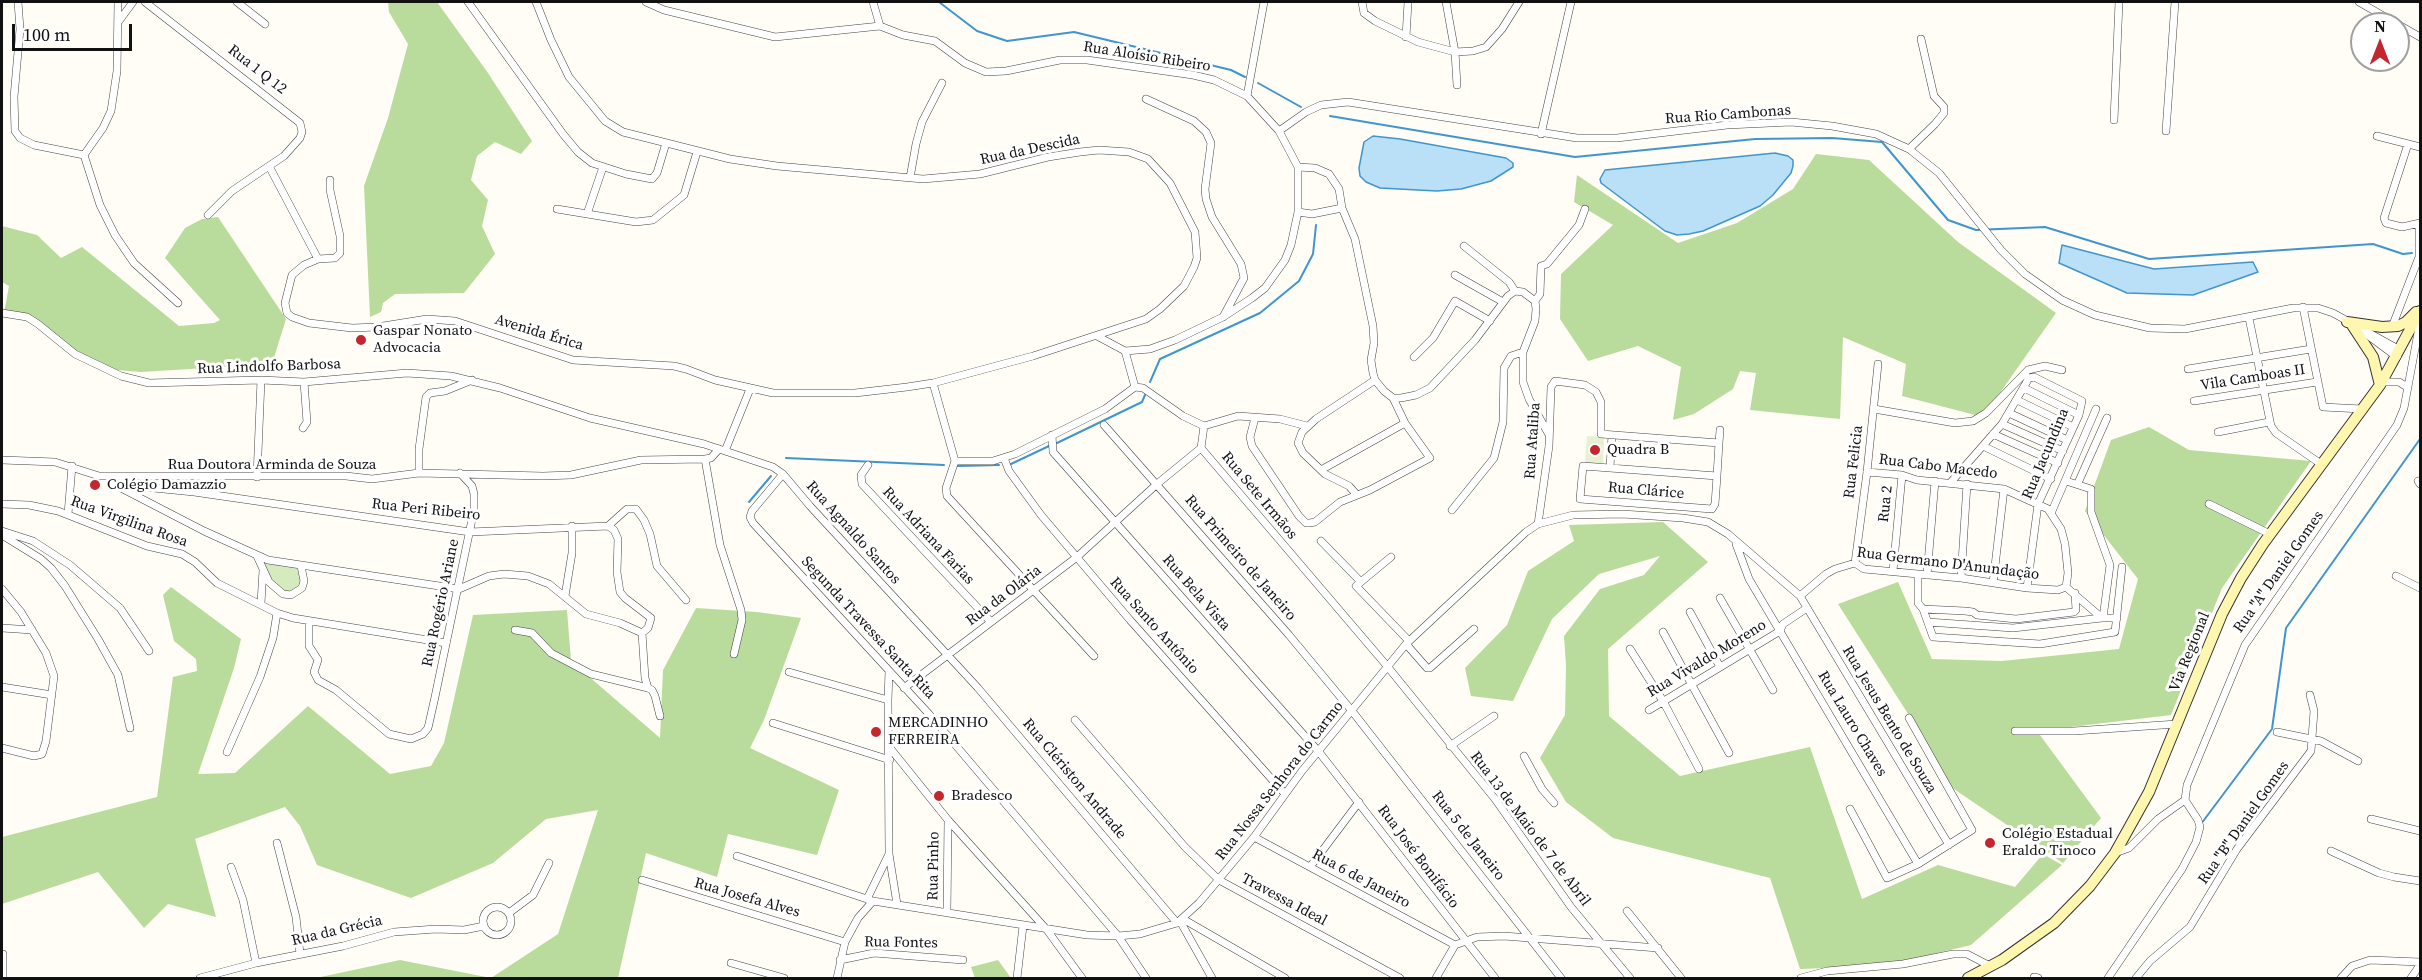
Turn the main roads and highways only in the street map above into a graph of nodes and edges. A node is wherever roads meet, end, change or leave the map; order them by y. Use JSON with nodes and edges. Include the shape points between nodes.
{"nodes":[{"id":1,"x":2421,"y":309,"type":"edge"},
{"id":2,"x":2381,"y":383,"type":"junction"},
{"id":3,"x":1968,"y":978,"type":"edge"}],
"edges":[{"from":1,"to":2,"type":"main road","name":"Via Regional"},
{"from":1,"to":2,"type":"main road","via":[[2403,325],[2354,326],[2373,357]]},
{"from":2,"to":3,"type":"main road","name":"Via Regional","via":[[2241,578],[2226,605],[2149,792],[2115,853],[2054,923]]}]}
